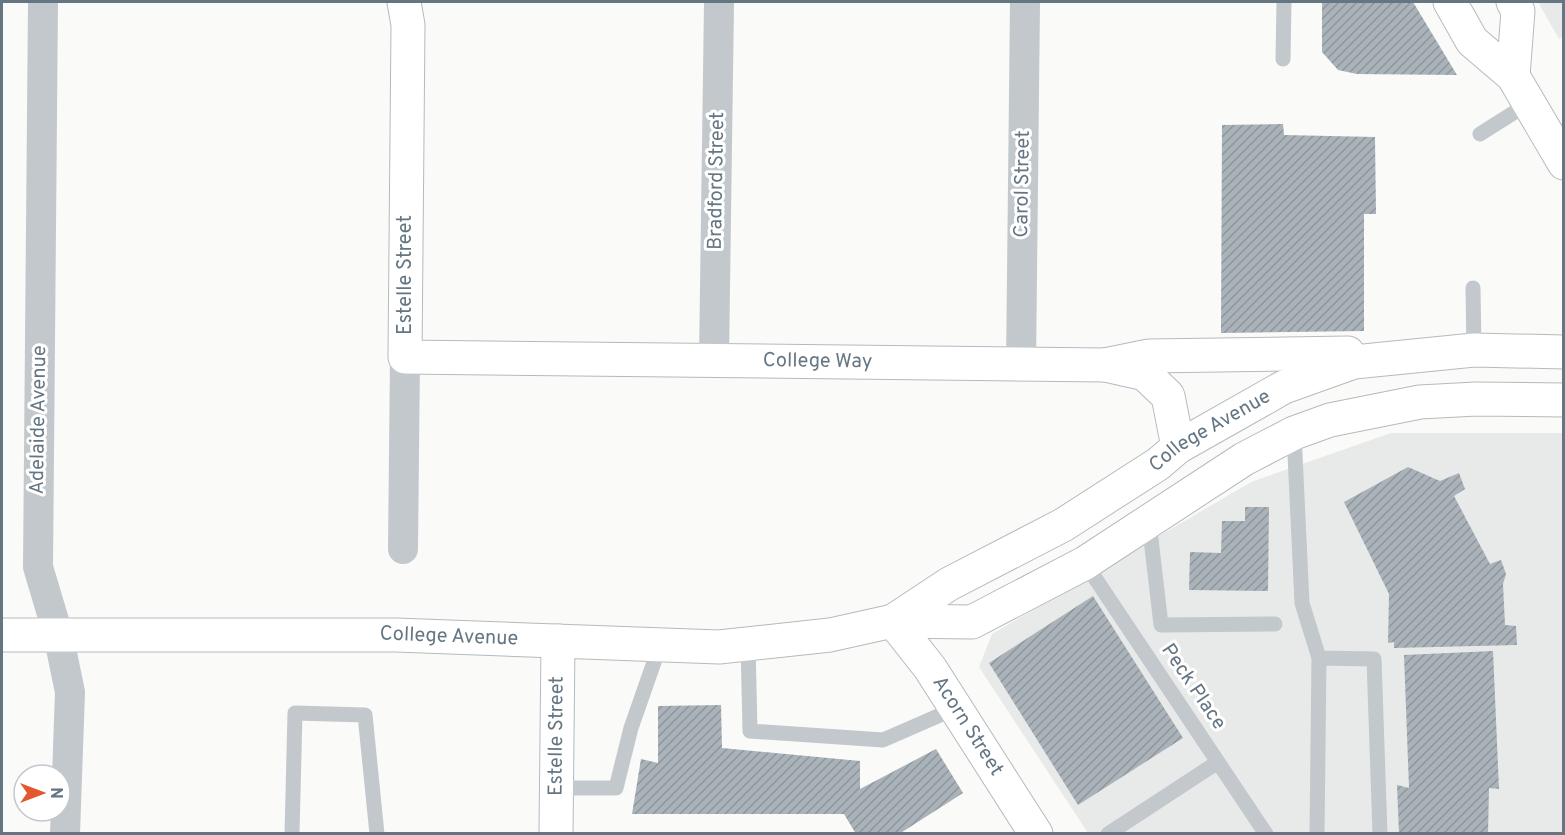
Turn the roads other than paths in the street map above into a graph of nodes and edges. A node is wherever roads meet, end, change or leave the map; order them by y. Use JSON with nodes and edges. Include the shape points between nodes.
{"nodes":[{"id":1,"x":43,"y":2,"type":"edge"},
{"id":2,"x":404,"y":2,"type":"edge"},
{"id":3,"x":719,"y":2,"type":"edge"},
{"id":4,"x":1025,"y":2,"type":"edge"},
{"id":5,"x":1284,"y":2,"type":"edge"},
{"id":6,"x":1450,"y":2,"type":"edge"},
{"id":7,"x":1513,"y":2,"type":"edge"},
{"id":8,"x":1283,"y":59,"type":"dead end"},
{"id":9,"x":1521,"y":89,"type":"junction"},
{"id":10,"x":1480,"y":134,"type":"dead end"},
{"id":11,"x":1563,"y":163,"type":"edge"},
{"id":12,"x":1473,"y":288,"type":"dead end"},
{"id":13,"x":1474,"y":350,"type":"junction"},
{"id":14,"x":1563,"y":351,"type":"edge"},
{"id":15,"x":1428,"y":353,"type":"junction"},
{"id":16,"x":405,"y":357,"type":"junction"},
{"id":17,"x":714,"y":361,"type":"junction"},
{"id":18,"x":1105,"y":365,"type":"junction"},
{"id":19,"x":1021,"y":366,"type":"junction"},
{"id":20,"x":1563,"y":400,"type":"edge"},
{"id":21,"x":1293,"y":433,"type":"junction"},
{"id":22,"x":1178,"y":447,"type":"junction"},
{"id":23,"x":1149,"y":522,"type":"junction"},
{"id":24,"x":403,"y":549,"type":"dead end"},
{"id":25,"x":1085,"y":563,"type":"junction"},
{"id":26,"x":893,"y":621,"type":"junction"},
{"id":27,"x":1275,"y":624,"type":"dead end"},
{"id":28,"x":58,"y":634,"type":"junction"},
{"id":29,"x":2,"y":635,"type":"edge"},
{"id":30,"x":558,"y":641,"type":"junction"},
{"id":31,"x":748,"y":644,"type":"junction"},
{"id":32,"x":660,"y":645,"type":"junction"},
{"id":33,"x":1319,"y":658,"type":"junction"},
{"id":34,"x":954,"y":709,"type":"junction"},
{"id":35,"x":1218,"y":762,"type":"junction"},
{"id":36,"x":557,"y":788,"type":"junction"},
{"id":37,"x":65,"y":834,"type":"edge"},
{"id":38,"x":292,"y":834,"type":"edge"},
{"id":39,"x":377,"y":834,"type":"edge"},
{"id":40,"x":556,"y":834,"type":"edge"},
{"id":41,"x":1036,"y":834,"type":"edge"},
{"id":42,"x":1108,"y":834,"type":"edge"},
{"id":43,"x":1266,"y":834,"type":"edge"},
{"id":44,"x":1317,"y":834,"type":"edge"},
{"id":45,"x":1380,"y":834,"type":"edge"}],
"edges":[{"from":1,"to":28,"type":"street","name":"Adelaide Avenue","via":[[38,567]]},
{"from":2,"to":16,"type":"main road","name":"Estelle Street","via":[[408,25]]},
{"from":3,"to":17,"type":"street","name":"Bradford Street"},
{"from":4,"to":19,"type":"street","name":"Carol Street"},
{"from":5,"to":8,"type":"lane"},
{"from":6,"to":9,"type":"main road","via":[[1472,41]]},
{"from":7,"to":9,"type":"main road","via":[[1518,11]]},
{"from":9,"to":10,"type":"lane"},
{"from":9,"to":11,"type":"main road"},
{"from":12,"to":13,"type":"lane"},
{"from":13,"to":14,"type":"main road","name":"College Avenue"},
{"from":13,"to":15,"type":"main road","name":"College Avenue"},
{"from":15,"to":18,"type":"main road","via":[[1149,356]]},
{"from":15,"to":22,"type":"main road","name":"College Avenue","via":[[1354,362],[1284,387]]},
{"from":16,"to":17,"type":"main road","name":"College Way"},
{"from":16,"to":24,"type":"street","name":"Estelle Street"},
{"from":17,"to":19,"type":"main road","name":"College Way"},
{"from":18,"to":19,"type":"main road","name":"College Way"},
{"from":18,"to":22,"type":"main road","name":"College Way","via":[[1145,374],[1168,396]]},
{"from":20,"to":21,"type":"main road","name":"College Avenue","via":[[1420,402],[1330,420]]},
{"from":21,"to":23,"type":"main road","name":"College Avenue","via":[[1244,459]]},
{"from":21,"to":33,"type":"lane","via":[[1302,603]]},
{"from":22,"to":26,"type":"main road","name":"College Avenue","via":[[1063,525],[949,584]]},
{"from":23,"to":25,"type":"main road","name":"College Avenue"},
{"from":23,"to":27,"type":"lane","via":[[1161,625]]},
{"from":25,"to":26,"type":"main road","name":"College Avenue","via":[[972,622]]},
{"from":25,"to":35,"type":"lane","name":"Peck Place"},
{"from":26,"to":31,"type":"main road","name":"College Avenue","via":[[830,635]]},
{"from":26,"to":34,"type":"main road","name":"Acorn Street","via":[[930,668]]},
{"from":28,"to":29,"type":"main road","name":"College Avenue"},
{"from":28,"to":30,"type":"main road","name":"College Avenue","via":[[396,635]]},
{"from":28,"to":37,"type":"street","name":"Adelaide Avenue","via":[[70,692]]},
{"from":30,"to":32,"type":"main road","name":"College Avenue"},
{"from":30,"to":36,"type":"main road","name":"Estelle Street"},
{"from":31,"to":32,"type":"main road","name":"College Avenue"},
{"from":31,"to":34,"type":"lane","via":[[750,731],[883,740]]},
{"from":32,"to":36,"type":"lane","via":[[631,728],[616,788]]},
{"from":33,"to":44,"type":"lane"},
{"from":33,"to":45,"type":"lane","via":[[1374,659]]},
{"from":34,"to":41,"type":"main road","name":"Acorn Street"},
{"from":35,"to":42,"type":"lane"},
{"from":35,"to":43,"type":"lane","name":"Peck Place"},
{"from":36,"to":40,"type":"main road","name":"Estelle Street"},
{"from":38,"to":39,"type":"lane","via":[[295,713],[365,715]]}]}
